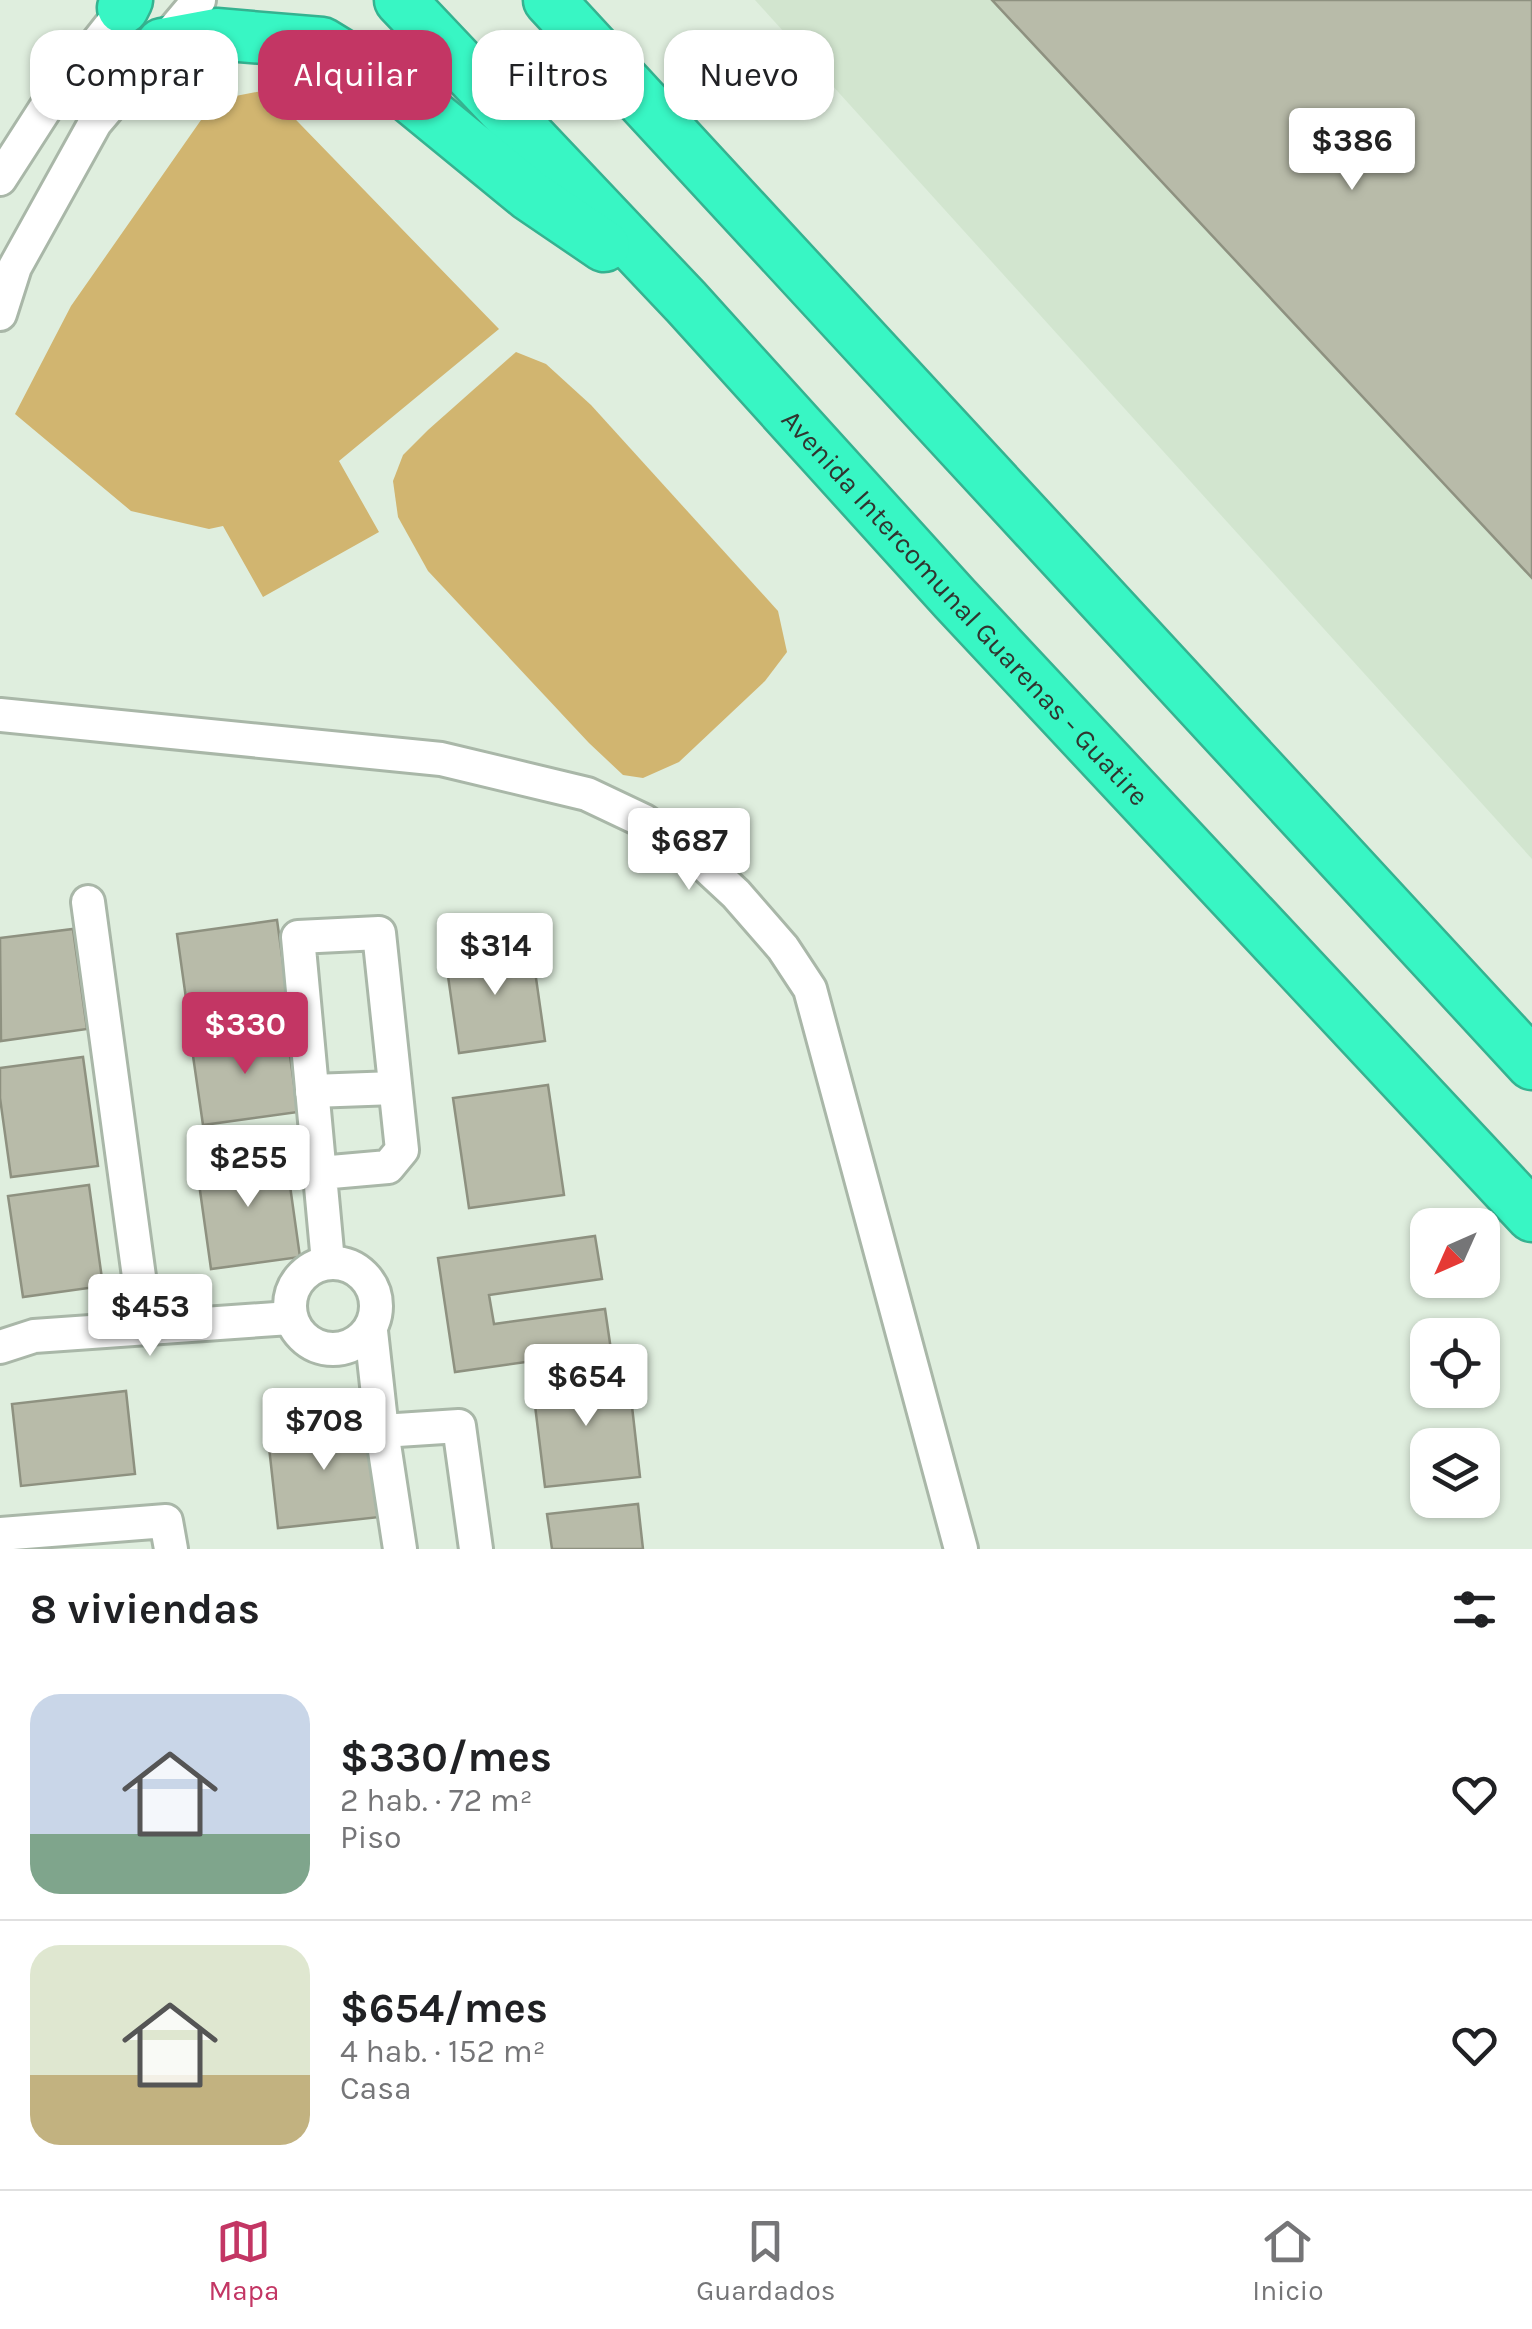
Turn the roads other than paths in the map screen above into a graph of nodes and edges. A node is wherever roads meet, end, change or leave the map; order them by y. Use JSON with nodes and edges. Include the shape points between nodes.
{"nodes":[{"id":1,"x":199,"y":0,"type":"edge"},
{"id":2,"x":400,"y":0,"type":"edge"},
{"id":3,"x":549,"y":0,"type":"edge"},
{"id":4,"x":127,"y":3,"type":"edge"},
{"id":5,"x":174,"y":30,"type":"edge"},
{"id":6,"x":238,"y":36,"type":"edge"},
{"id":7,"x":98,"y":120,"type":"edge"},
{"id":8,"x":2,"y":173,"type":"edge"},
{"id":9,"x":686,"y":302,"type":"junction"},
{"id":10,"x":0,"y":314,"type":"edge"},
{"id":11,"x":0,"y":715,"type":"edge"},
{"id":12,"x":88,"y":902,"type":"dead end"},
{"id":13,"x":1532,"y":1064,"type":"edge"},
{"id":14,"x":395,"y":1088,"type":"junction"},
{"id":15,"x":312,"y":1091,"type":"junction"},
{"id":16,"x":320,"y":1173,"type":"junction"},
{"id":17,"x":1532,"y":1216,"type":"edge"},
{"id":18,"x":328,"y":1262,"type":"junction"},
{"id":19,"x":290,"y":1318,"type":"junction"},
{"id":20,"x":146,"y":1328,"type":"junction"},
{"id":21,"x":371,"y":1331,"type":"junction"},
{"id":22,"x":0,"y":1347,"type":"edge"},
{"id":23,"x":382,"y":1432,"type":"junction"},
{"id":24,"x":0,"y":1534,"type":"edge"},
{"id":25,"x":171,"y":1549,"type":"edge"},
{"id":26,"x":400,"y":1549,"type":"edge"},
{"id":27,"x":476,"y":1549,"type":"edge"},
{"id":28,"x":962,"y":1549,"type":"edge"}],
"edges":[{"from":1,"to":5,"type":"street"},
{"from":2,"to":9,"type":"highway","name":"Avenida Intercomunal Guarenas - Guatire"},
{"from":3,"to":13,"type":"highway"},
{"from":4,"to":8,"type":"street"},
{"from":6,"to":9,"type":"highway","via":[[322,43],[407,94],[529,194]]},
{"from":7,"to":10,"type":"street","via":[[15,268]]},
{"from":9,"to":17,"type":"highway","name":"Avenida Intercomunal Guarenas - Guatire"},
{"from":11,"to":28,"type":"street","via":[[440,759],[587,794],[694,855],[784,948],[810,989]]},
{"from":12,"to":20,"type":"street"},
{"from":14,"to":15,"type":"street"},
{"from":14,"to":15,"type":"street","via":[[380,933],[298,937]]},
{"from":14,"to":16,"type":"street","via":[[402,1150],[388,1167]]},
{"from":15,"to":16,"type":"street"},
{"from":16,"to":18,"type":"street"},
{"from":18,"to":19,"type":"street","via":[[305,1272],[291,1292]]},
{"from":18,"to":21,"type":"street","via":[[352,1266],[371,1282],[378,1307]]},
{"from":19,"to":20,"type":"street"},
{"from":19,"to":21,"type":"street","via":[[304,1339],[327,1350],[351,1347]]},
{"from":20,"to":22,"type":"street","via":[[34,1336]]},
{"from":21,"to":23,"type":"street"},
{"from":23,"to":26,"type":"street"},
{"from":23,"to":27,"type":"street","via":[[459,1426]]},
{"from":24,"to":25,"type":"street","via":[[166,1521]]}]}
